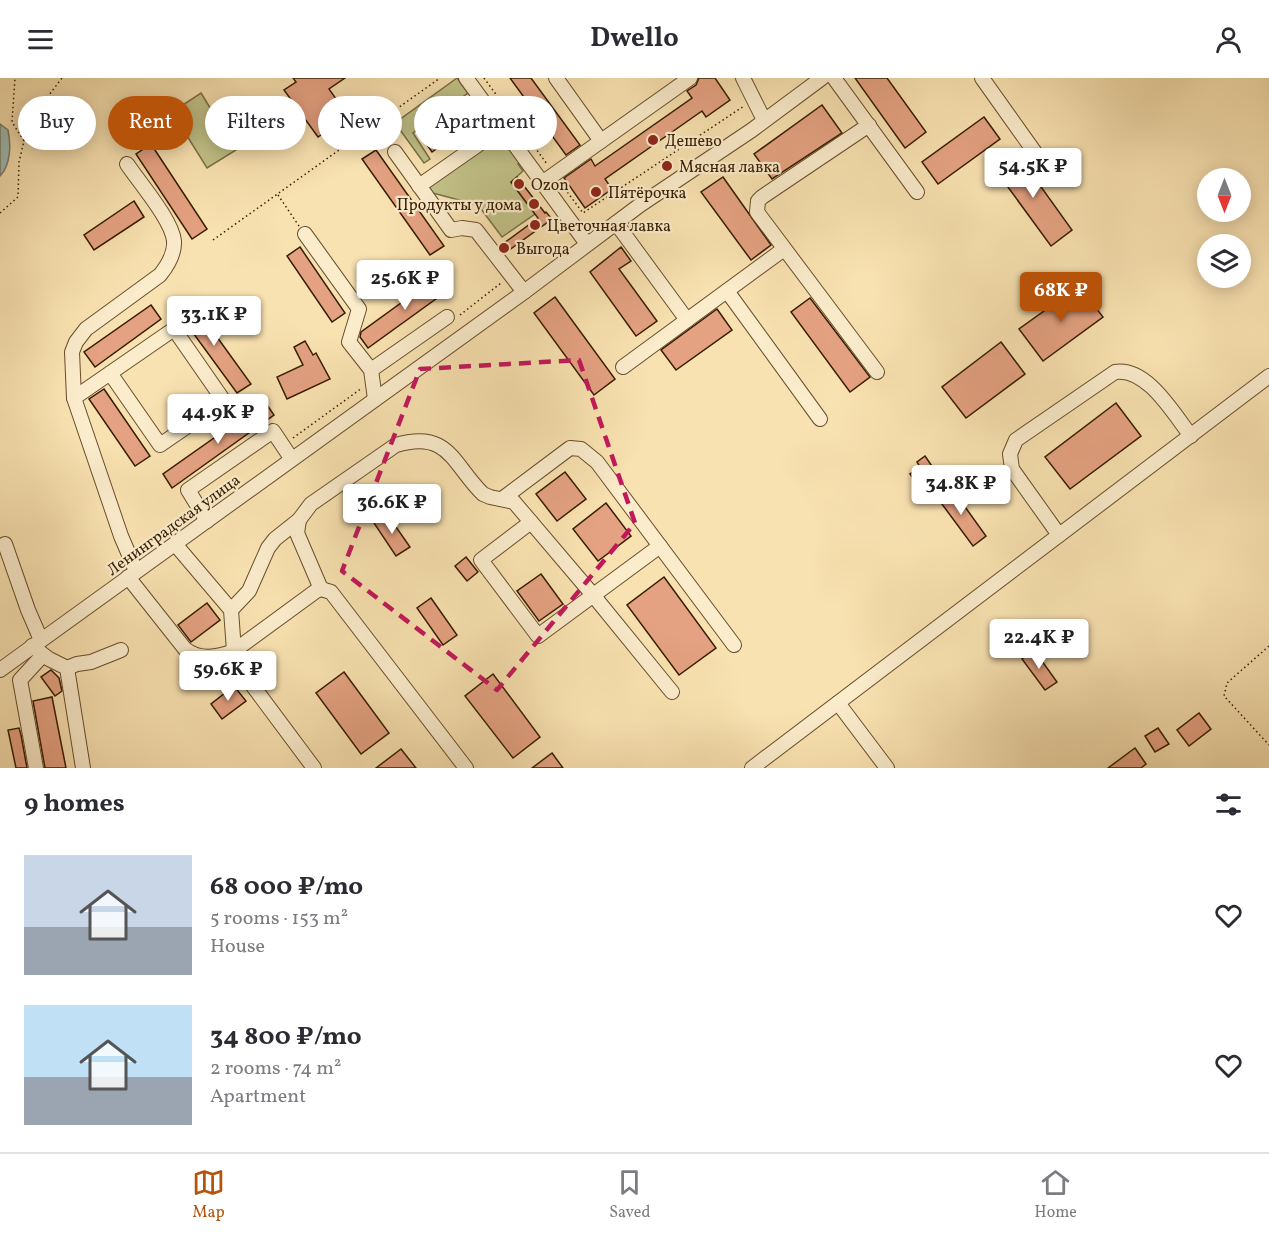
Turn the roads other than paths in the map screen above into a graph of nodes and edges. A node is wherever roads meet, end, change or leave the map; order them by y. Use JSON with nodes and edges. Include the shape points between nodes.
{"nodes":[{"id":1,"x":466,"y":78,"type":"edge"},
{"id":2,"x":556,"y":78,"type":"edge"},
{"id":3,"x":690,"y":78,"type":"edge"},
{"id":4,"x":742,"y":78,"type":"edge"},
{"id":5,"x":822,"y":78,"type":"edge"},
{"id":6,"x":834,"y":78,"type":"edge"},
{"id":7,"x":982,"y":78,"type":"edge"},
{"id":8,"x":672,"y":83,"type":"edge"},
{"id":9,"x":479,"y":96,"type":"edge"},
{"id":10,"x":764,"y":120,"type":"junction"},
{"id":11,"x":868,"y":125,"type":"junction"},
{"id":12,"x":601,"y":141,"type":"junction"},
{"id":13,"x":471,"y":150,"type":"edge"},
{"id":14,"x":518,"y":150,"type":"edge"},
{"id":15,"x":395,"y":152,"type":"dead end"},
{"id":16,"x":127,"y":164,"type":"dead end"},
{"id":17,"x":1046,"y":168,"type":"dead end"},
{"id":18,"x":542,"y":183,"type":"junction"},
{"id":19,"x":419,"y":186,"type":"junction"},
{"id":20,"x":917,"y":192,"type":"dead end"},
{"id":21,"x":616,"y":223,"type":"junction"},
{"id":22,"x":304,"y":234,"type":"road end"},
{"id":23,"x":587,"y":244,"type":"junction"},
{"id":24,"x":784,"y":249,"type":"junction"},
{"id":25,"x":524,"y":291,"type":"junction"},
{"id":26,"x":728,"y":291,"type":"junction"},
{"id":27,"x":447,"y":317,"type":"dead end"},
{"id":28,"x":687,"y":320,"type":"junction"},
{"id":29,"x":623,"y":368,"type":"dead end"},
{"id":30,"x":370,"y":370,"type":"junction"},
{"id":31,"x":877,"y":372,"type":"dead end"},
{"id":32,"x":110,"y":373,"type":"junction"},
{"id":33,"x":1269,"y":376,"type":"edge"},
{"id":34,"x":74,"y":398,"type":"junction"},
{"id":35,"x":375,"y":399,"type":"junction"},
{"id":36,"x":820,"y":419,"type":"dead end"},
{"id":37,"x":1191,"y":436,"type":"junction"},
{"id":38,"x":291,"y":458,"type":"junction"},
{"id":39,"x":502,"y":499,"type":"junction"},
{"id":40,"x":298,"y":520,"type":"junction"},
{"id":41,"x":207,"y":521,"type":"junction"},
{"id":42,"x":531,"y":522,"type":"junction"},
{"id":43,"x":1059,"y":535,"type":"junction"},
{"id":44,"x":5,"y":544,"type":"dead end"},
{"id":45,"x":175,"y":544,"type":"junction"},
{"id":46,"x":660,"y":546,"type":"junction"},
{"id":47,"x":132,"y":574,"type":"junction"},
{"id":48,"x":321,"y":589,"type":"junction"},
{"id":49,"x":593,"y":595,"type":"junction"},
{"id":50,"x":231,"y":610,"type":"junction"},
{"id":51,"x":734,"y":645,"type":"dead end"},
{"id":52,"x":39,"y":647,"type":"junction"},
{"id":53,"x":121,"y":650,"type":"dead end"},
{"id":54,"x":234,"y":651,"type":"junction"},
{"id":55,"x":5,"y":666,"type":"edge"},
{"id":56,"x":67,"y":668,"type":"junction"},
{"id":57,"x":672,"y":692,"type":"dead end"},
{"id":58,"x":838,"y":703,"type":"junction"},
{"id":59,"x":36,"y":768,"type":"edge"},
{"id":60,"x":83,"y":768,"type":"edge"},
{"id":61,"x":314,"y":768,"type":"edge"},
{"id":62,"x":466,"y":768,"type":"edge"},
{"id":63,"x":752,"y":768,"type":"edge"},
{"id":64,"x":887,"y":768,"type":"edge"}],
"edges":[{"from":1,"to":9,"type":"street"},
{"from":2,"to":12,"type":"street"},
{"from":3,"to":8,"type":"street"},
{"from":4,"to":10,"type":"street"},
{"from":5,"to":10,"type":"street","name":"Ленинградская улица"},
{"from":6,"to":11,"type":"street"},
{"from":7,"to":17,"type":"street"},
{"from":8,"to":12,"type":"street"},
{"from":10,"to":21,"type":"street","name":"Ленинградская улица"},
{"from":11,"to":20,"type":"street"},
{"from":11,"to":24,"type":"street","via":[[758,201],[758,215]]},
{"from":12,"to":18,"type":"street"},
{"from":13,"to":19,"type":"street"},
{"from":14,"to":18,"type":"street"},
{"from":15,"to":19,"type":"street"},
{"from":16,"to":34,"type":"street","via":[[172,232],[172,255],[160,275],[86,329],[76,342],[72,352]]},
{"from":18,"to":23,"type":"street"},
{"from":19,"to":25,"type":"street","via":[[451,230],[476,230]]},
{"from":21,"to":23,"type":"street","name":"Ленинградская улица"},
{"from":21,"to":28,"type":"street"},
{"from":22,"to":30,"type":"street","via":[[359,309],[349,342]]},
{"from":23,"to":25,"type":"street","name":"Ленинградская улица"},
{"from":24,"to":26,"type":"street"},
{"from":24,"to":31,"type":"street"},
{"from":25,"to":35,"type":"street","name":"Ленинградская улица"},
{"from":26,"to":28,"type":"street"},
{"from":26,"to":36,"type":"street"},
{"from":27,"to":30,"type":"street"},
{"from":28,"to":29,"type":"street"},
{"from":30,"to":35,"type":"street"},
{"from":32,"to":32,"type":"street","via":[[160,445],[224,401],[174,329]]},
{"from":32,"to":34,"type":"street"},
{"from":33,"to":37,"type":"street"},
{"from":34,"to":47,"type":"street"},
{"from":35,"to":38,"type":"street","name":"Ленинградская улица"},
{"from":37,"to":43,"type":"street"},
{"from":37,"to":43,"type":"street","via":[[1147,382],[1120,371],[1016,440],[1010,454],[1012,469]]},
{"from":38,"to":41,"type":"street","name":"Ленинградская улица"},
{"from":38,"to":41,"type":"street","via":[[273,431],[188,490]]},
{"from":39,"to":40,"type":"street","via":[[483,494],[453,455],[437,444],[408,441],[396,445],[311,504]]},
{"from":39,"to":42,"type":"street","via":[[514,502]]},
{"from":39,"to":46,"type":"street","via":[[576,447],[597,462]]},
{"from":40,"to":48,"type":"street","via":[[297,533]]},
{"from":40,"to":50,"type":"street","via":[[268,548],[249,591]]},
{"from":41,"to":45,"type":"street","name":"Ленинградская улица"},
{"from":42,"to":49,"type":"street"},
{"from":42,"to":49,"type":"street","via":[[482,560],[538,636]]},
{"from":43,"to":58,"type":"street"},
{"from":44,"to":52,"type":"street"},
{"from":45,"to":47,"type":"street","name":"Ленинградская улица"},
{"from":45,"to":50,"type":"street"},
{"from":46,"to":49,"type":"street"},
{"from":46,"to":51,"type":"street"},
{"from":47,"to":52,"type":"street","name":"Ленинградская улица"},
{"from":47,"to":54,"type":"street","via":[[191,654],[213,657]]},
{"from":48,"to":54,"type":"street"},
{"from":48,"to":62,"type":"street","via":[[331,592]]},
{"from":49,"to":57,"type":"street"},
{"from":50,"to":54,"type":"street"},
{"from":52,"to":55,"type":"street","name":"Ленинградская улица"},
{"from":52,"to":56,"type":"street"},
{"from":52,"to":59,"type":"street","via":[[20,680]]},
{"from":53,"to":56,"type":"street"},
{"from":54,"to":61,"type":"street","via":[[241,670]]},
{"from":56,"to":60,"type":"street"},
{"from":58,"to":63,"type":"street"},
{"from":58,"to":64,"type":"street"}]}
